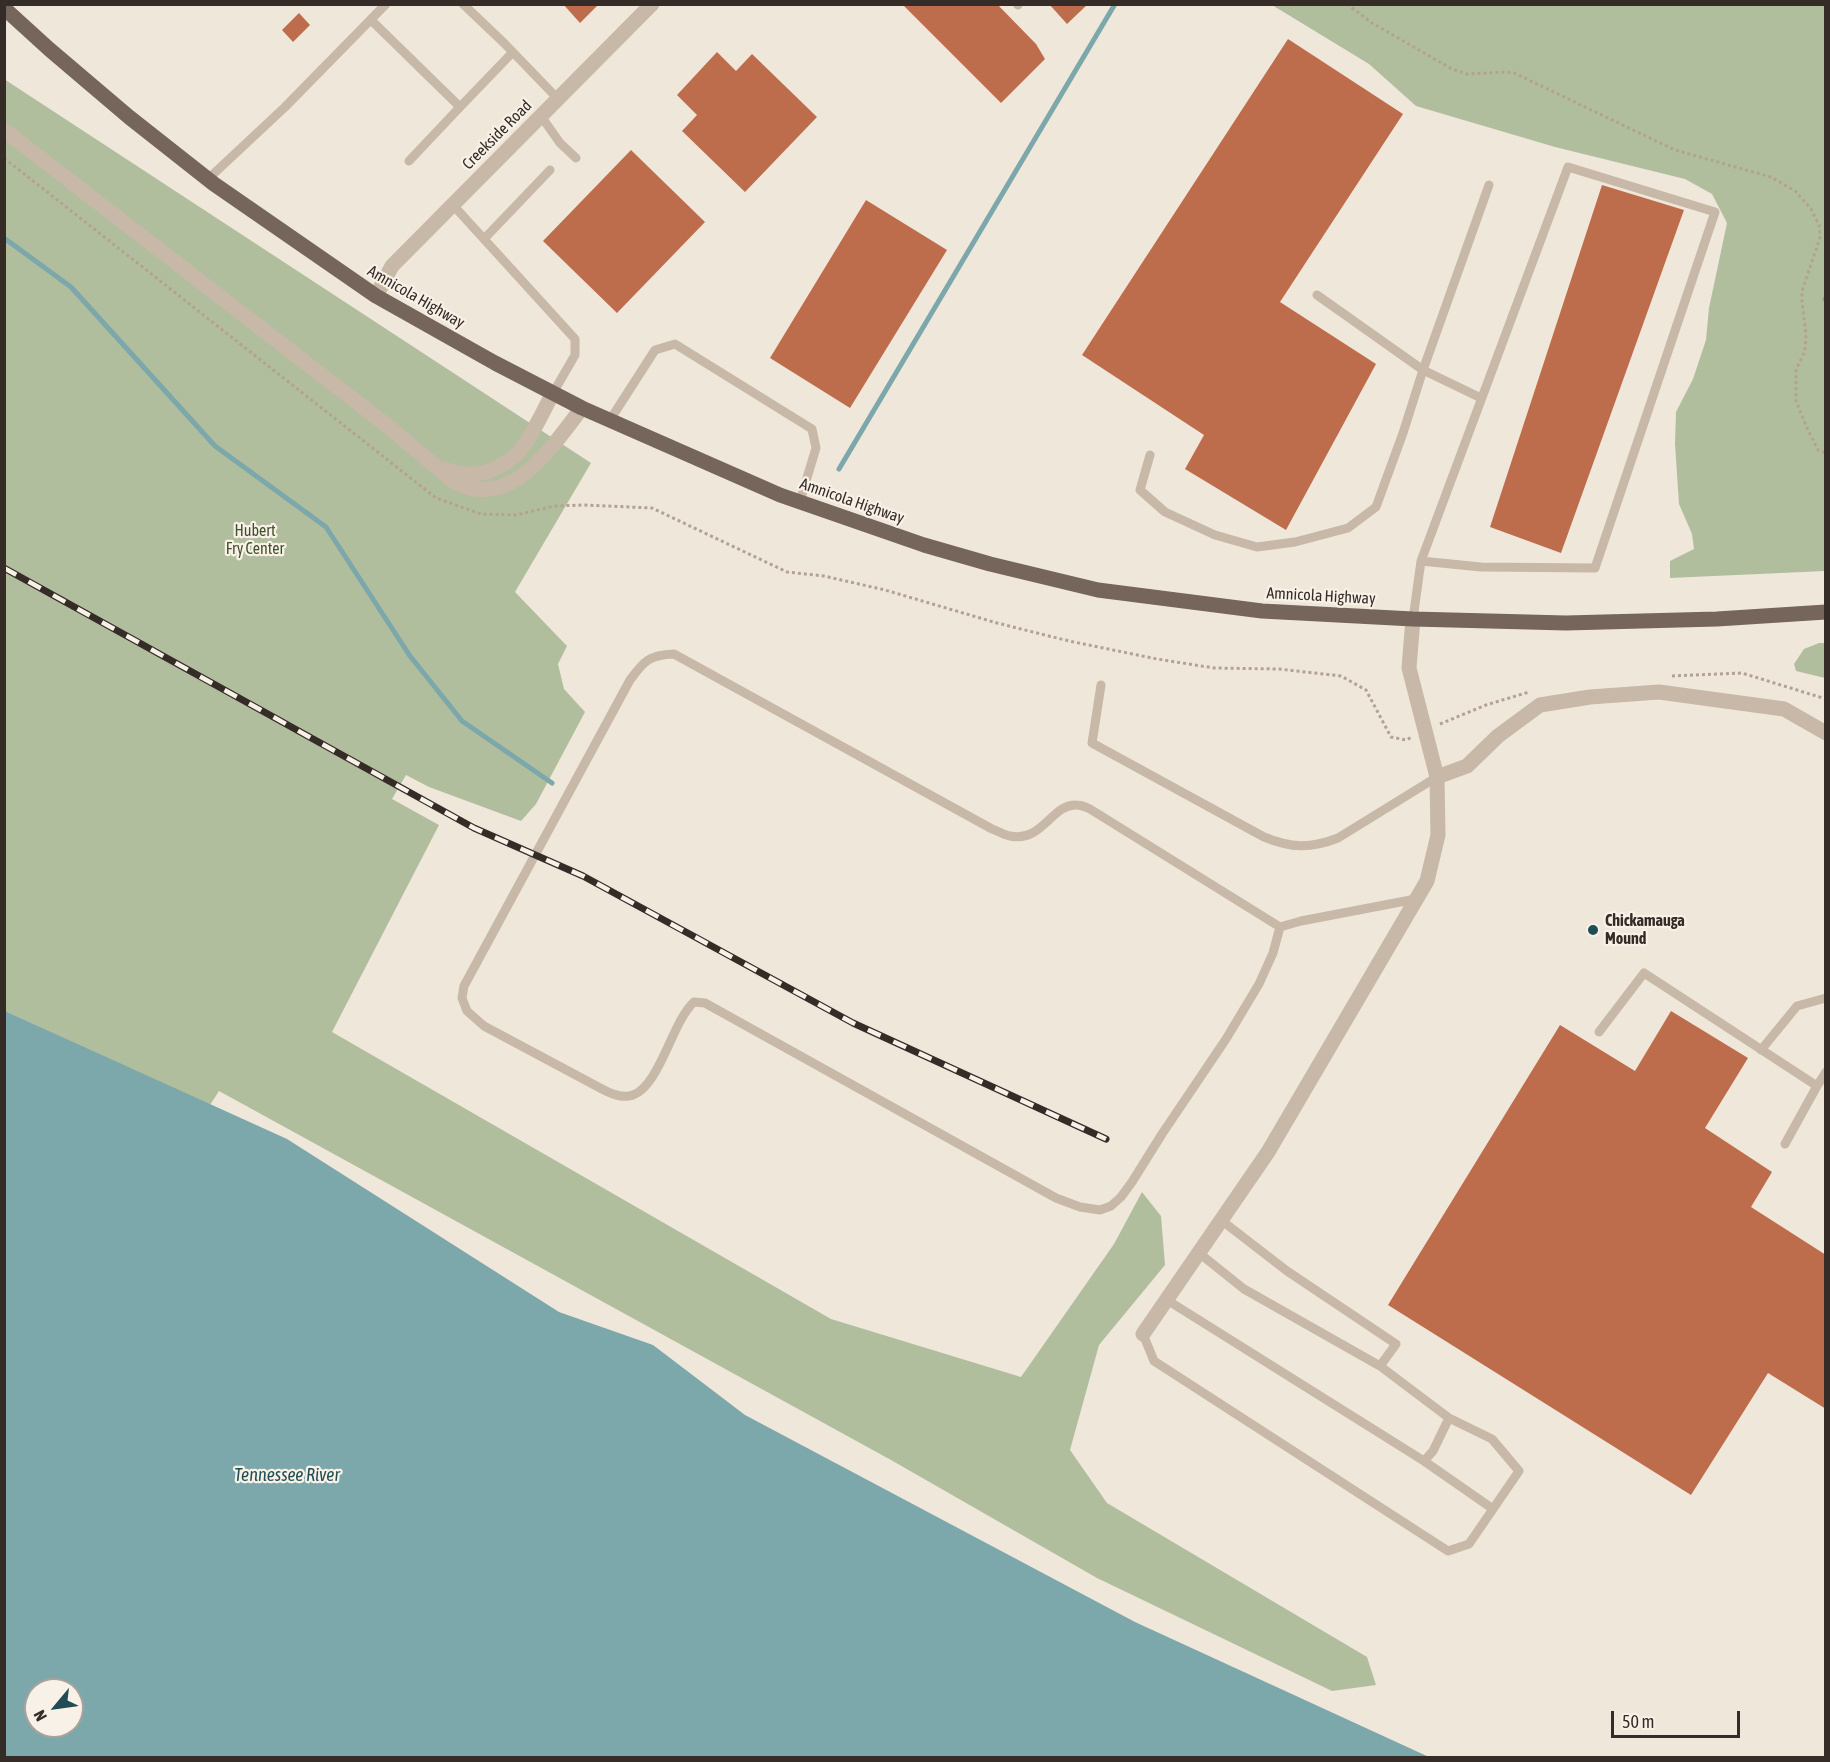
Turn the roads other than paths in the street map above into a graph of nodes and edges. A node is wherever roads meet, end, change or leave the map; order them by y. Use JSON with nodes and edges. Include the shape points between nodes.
{"nodes":[{"id":1,"x":386,"y":4,"type":"edge"},
{"id":2,"x":463,"y":4,"type":"edge"},
{"id":3,"x":652,"y":4,"type":"edge"},
{"id":4,"x":4,"y":8,"type":"edge"},
{"id":5,"x":371,"y":20,"type":"junction"},
{"id":6,"x":512,"y":52,"type":"junction"},
{"id":7,"x":559,"y":100,"type":"junction"},
{"id":8,"x":460,"y":107,"type":"junction"},
{"id":9,"x":541,"y":116,"type":"junction"},
{"id":10,"x":4,"y":130,"type":"edge"},
{"id":11,"x":576,"y":158,"type":"dead end"},
{"id":12,"x":409,"y":161,"type":"dead end"},
{"id":13,"x":549,"y":170,"type":"dead end"},
{"id":14,"x":208,"y":180,"type":"junction"},
{"id":15,"x":1489,"y":185,"type":"dead end"},
{"id":16,"x":453,"y":205,"type":"junction"},
{"id":17,"x":484,"y":239,"type":"junction"},
{"id":18,"x":1317,"y":295,"type":"dead end"},
{"id":19,"x":376,"y":296,"type":"junction"},
{"id":20,"x":1423,"y":369,"type":"junction"},
{"id":21,"x":553,"y":393,"type":"junction"},
{"id":22,"x":1481,"y":398,"type":"junction"},
{"id":23,"x":582,"y":408,"type":"junction"},
{"id":24,"x":610,"y":420,"type":"junction"},
{"id":25,"x":1150,"y":455,"type":"dead end"},
{"id":26,"x":437,"y":467,"type":"junction"},
{"id":27,"x":800,"y":501,"type":"junction"},
{"id":28,"x":1420,"y":561,"type":"junction"},
{"id":29,"x":1826,"y":612,"type":"edge"},
{"id":30,"x":1413,"y":619,"type":"junction"},
{"id":31,"x":1101,"y":685,"type":"dead end"},
{"id":32,"x":1826,"y":733,"type":"edge"},
{"id":33,"x":1437,"y":777,"type":"junction"},
{"id":34,"x":1416,"y":899,"type":"junction"},
{"id":35,"x":1280,"y":927,"type":"junction"},
{"id":36,"x":1826,"y":998,"type":"edge"},
{"id":37,"x":1599,"y":1032,"type":"dead end"},
{"id":38,"x":1761,"y":1050,"type":"junction"},
{"id":39,"x":1826,"y":1072,"type":"edge"},
{"id":40,"x":1817,"y":1086,"type":"junction"},
{"id":41,"x":1785,"y":1144,"type":"dead end"},
{"id":42,"x":1221,"y":1220,"type":"junction"},
{"id":43,"x":1199,"y":1253,"type":"junction"},
{"id":44,"x":1167,"y":1300,"type":"junction"},
{"id":45,"x":1143,"y":1334,"type":"joint"},
{"id":46,"x":1380,"y":1366,"type":"junction"},
{"id":47,"x":1449,"y":1418,"type":"junction"},
{"id":48,"x":1424,"y":1461,"type":"junction"},
{"id":49,"x":1493,"y":1509,"type":"junction"}],
"edges":[{"from":1,"to":5,"type":"lane"},
{"from":2,"to":6,"type":"lane"},
{"from":3,"to":7,"type":"street","name":"Creekside Road"},
{"from":4,"to":14,"type":"main road","name":"Amnicola Highway"},
{"from":5,"to":8,"type":"lane"},
{"from":5,"to":14,"type":"lane"},
{"from":6,"to":7,"type":"lane"},
{"from":6,"to":8,"type":"lane"},
{"from":7,"to":9,"type":"street","name":"Creekside Road"},
{"from":8,"to":12,"type":"lane"},
{"from":9,"to":11,"type":"lane"},
{"from":9,"to":16,"type":"street","name":"Creekside Road"},
{"from":10,"to":26,"type":"street"},
{"from":13,"to":17,"type":"lane"},
{"from":14,"to":19,"type":"main road","name":"Amnicola Highway"},
{"from":15,"to":20,"type":"lane"},
{"from":16,"to":17,"type":"lane"},
{"from":16,"to":19,"type":"street","name":"Creekside Road","via":[[392,266]]},
{"from":17,"to":21,"type":"lane","via":[[575,339],[575,356]]},
{"from":18,"to":20,"type":"lane"},
{"from":19,"to":21,"type":"main road","name":"Amnicola Highway"},
{"from":20,"to":22,"type":"lane"},
{"from":20,"to":25,"type":"lane","via":[[1376,507],[1347,528],[1257,547],[1215,535],[1165,512],[1140,490]]},
{"from":21,"to":23,"type":"main road","name":"Amnicola Highway"},
{"from":21,"to":26,"type":"street","via":[[515,456],[478,474],[457,474]]},
{"from":22,"to":28,"type":"lane"},
{"from":22,"to":28,"type":"lane","via":[[1568,167],[1715,212],[1595,568],[1481,567]]},
{"from":23,"to":24,"type":"main road","name":"Amnicola Highway"},
{"from":23,"to":26,"type":"street","via":[[533,467],[508,484],[482,491],[464,488]]},
{"from":24,"to":27,"type":"main road","name":"Amnicola Highway"},
{"from":24,"to":27,"type":"lane","via":[[655,350],[675,344],[812,429],[816,448]]},
{"from":27,"to":30,"type":"main road","name":"Amnicola Highway","via":[[990,564],[1098,590],[1262,610]]},
{"from":28,"to":30,"type":"lane"},
{"from":29,"to":30,"type":"main road","name":"Amnicola Highway","via":[[1577,622]]},
{"from":30,"to":33,"type":"street","via":[[1409,668]]},
{"from":31,"to":33,"type":"lane","via":[[1092,743],[1276,842],[1311,846],[1338,838]]},
{"from":32,"to":33,"type":"street","via":[[1784,710],[1659,692],[1590,697],[1540,705],[1498,736],[1467,766]]},
{"from":33,"to":34,"type":"street","via":[[1438,836],[1427,881]]},
{"from":34,"to":35,"type":"lane"},
{"from":34,"to":42,"type":"street","via":[[1268,1152]]},
{"from":35,"to":35,"type":"lane","via":[[1090,808],[1075,804],[1028,836],[1010,836],[674,654],[658,654],[644,661],[630,680],[464,986],[462,998],[467,1011],[484,1026],[613,1095],[623,1096],[634,1095],[645,1086],[685,1010],[694,1002],[705,1003],[1056,1198],[1100,1210],[1112,1206],[1132,1182],[1226,1040],[1259,984]]},
{"from":36,"to":38,"type":"lane","via":[[1797,1006]]},
{"from":37,"to":38,"type":"lane","via":[[1644,973]]},
{"from":38,"to":40,"type":"lane"},
{"from":39,"to":40,"type":"lane"},
{"from":40,"to":41,"type":"lane"},
{"from":42,"to":43,"type":"street"},
{"from":42,"to":46,"type":"lane","via":[[1287,1271],[1396,1344]]},
{"from":43,"to":44,"type":"street"},
{"from":43,"to":46,"type":"lane","via":[[1244,1289]]},
{"from":44,"to":45,"type":"street"},
{"from":44,"to":48,"type":"lane"},
{"from":45,"to":49,"type":"lane","via":[[1154,1361],[1448,1551],[1469,1544]]},
{"from":46,"to":47,"type":"lane"},
{"from":47,"to":48,"type":"lane"},
{"from":47,"to":49,"type":"lane","via":[[1492,1439],[1519,1471]]},
{"from":48,"to":49,"type":"lane"}]}
